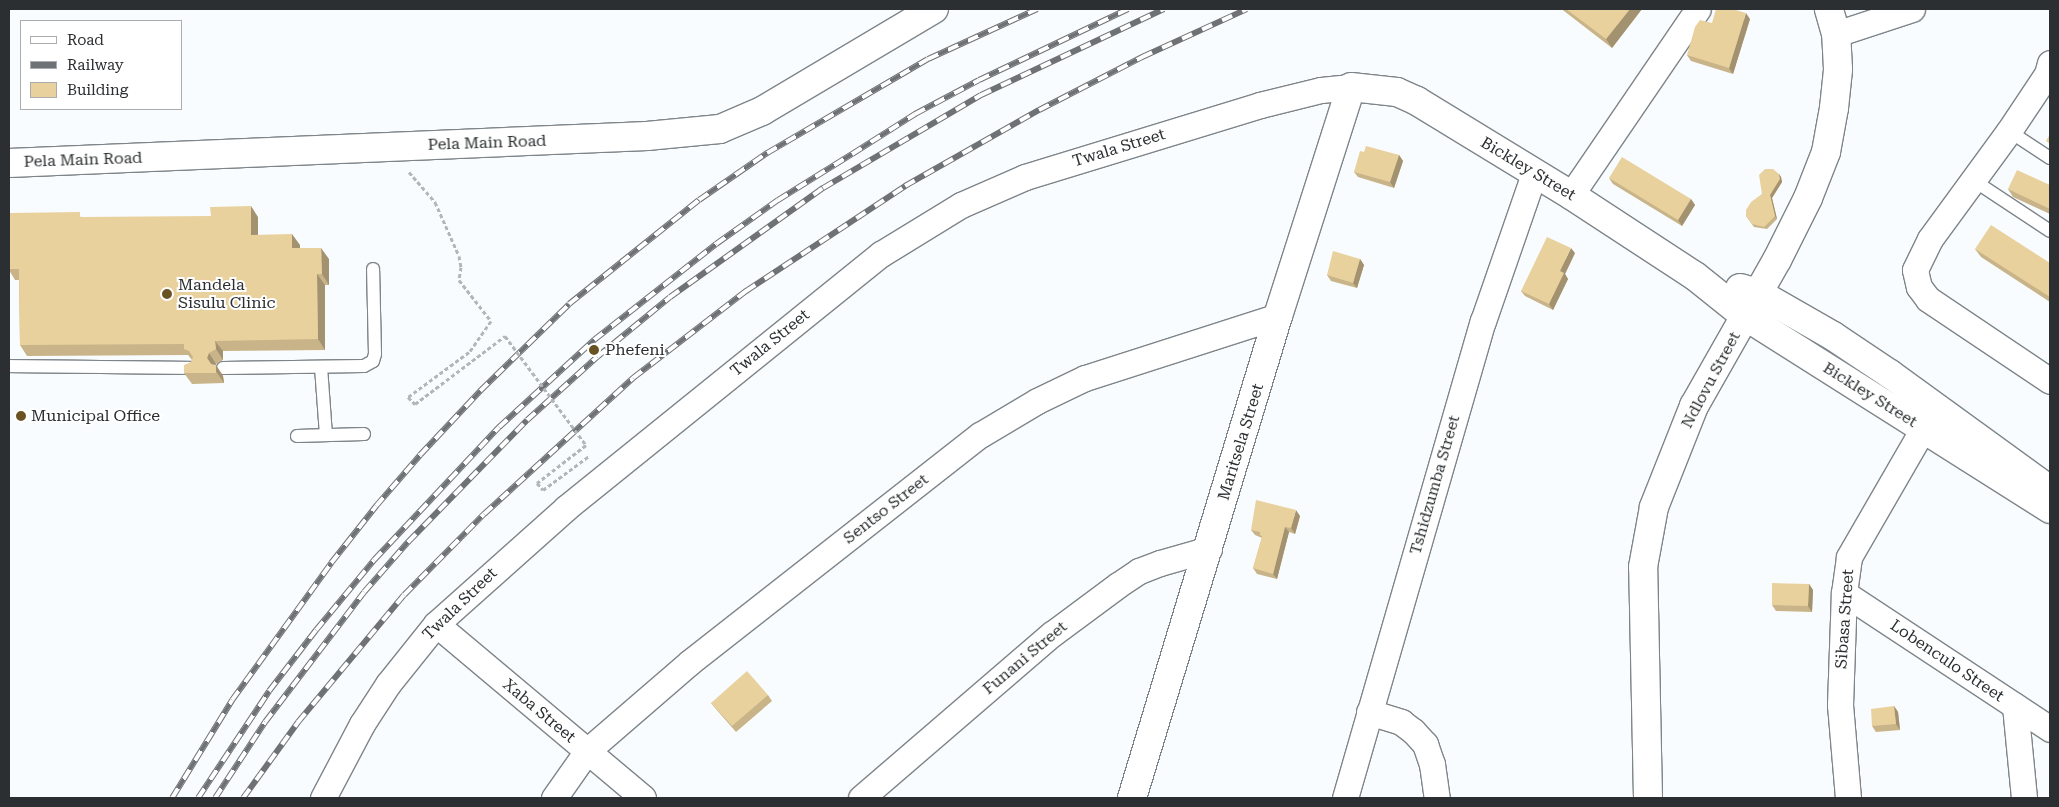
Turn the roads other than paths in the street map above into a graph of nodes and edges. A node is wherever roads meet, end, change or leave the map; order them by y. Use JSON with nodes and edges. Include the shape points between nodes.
{"nodes":[{"id":1,"x":934,"y":9,"type":"edge"},
{"id":2,"x":1698,"y":9,"type":"edge"},
{"id":3,"x":1912,"y":9,"type":"edge"},
{"id":4,"x":1833,"y":21,"type":"edge"},
{"id":5,"x":2049,"y":71,"type":"edge"},
{"id":6,"x":1351,"y":87,"type":"junction"},
{"id":7,"x":2009,"y":132,"type":"junction"},
{"id":8,"x":2050,"y":158,"type":"edge"},
{"id":9,"x":9,"y":163,"type":"edge"},
{"id":10,"x":1534,"y":174,"type":"junction"},
{"id":11,"x":1973,"y":180,"type":"junction"},
{"id":12,"x":1571,"y":195,"type":"junction"},
{"id":13,"x":2050,"y":231,"type":"edge"},
{"id":14,"x":373,"y":269,"type":"dead end"},
{"id":15,"x":1695,"y":276,"type":"junction"},
{"id":16,"x":1758,"y":293,"type":"junction"},
{"id":17,"x":1278,"y":316,"type":"junction"},
{"id":18,"x":1745,"y":316,"type":"junction"},
{"id":19,"x":9,"y":366,"type":"edge"},
{"id":20,"x":321,"y":367,"type":"junction"},
{"id":21,"x":192,"y":368,"type":"edge"},
{"id":22,"x":223,"y":368,"type":"dead end"},
{"id":23,"x":2050,"y":380,"type":"edge"},
{"id":24,"x":1923,"y":429,"type":"junction"},
{"id":25,"x":364,"y":434,"type":"dead end"},
{"id":26,"x":326,"y":435,"type":"junction"},
{"id":27,"x":297,"y":436,"type":"dead end"},
{"id":28,"x":2050,"y":491,"type":"edge"},
{"id":29,"x":2050,"y":509,"type":"edge"},
{"id":30,"x":1209,"y":550,"type":"junction"},
{"id":31,"x":1844,"y":593,"type":"junction"},
{"id":32,"x":436,"y":624,"type":"junction"},
{"id":33,"x":2014,"y":706,"type":"junction"},
{"id":34,"x":1369,"y":712,"type":"junction"},
{"id":35,"x":2050,"y":730,"type":"edge"},
{"id":36,"x":586,"y":751,"type":"junction"},
{"id":37,"x":323,"y":798,"type":"edge"},
{"id":38,"x":554,"y":798,"type":"edge"},
{"id":39,"x":643,"y":798,"type":"edge"},
{"id":40,"x":861,"y":798,"type":"edge"},
{"id":41,"x":1132,"y":798,"type":"edge"},
{"id":42,"x":1345,"y":798,"type":"edge"},
{"id":43,"x":1437,"y":798,"type":"edge"},
{"id":44,"x":1648,"y":798,"type":"edge"},
{"id":45,"x":1848,"y":798,"type":"edge"},
{"id":46,"x":2024,"y":798,"type":"edge"}],
"edges":[{"from":1,"to":9,"type":"street","name":"Pela Main Road","via":[[762,112],[720,129],[637,137]]},
{"from":2,"to":12,"type":"street"},
{"from":3,"to":4,"type":"street"},
{"from":4,"to":16,"type":"street","name":"Ndlovu Street","via":[[1838,70],[1826,152],[1808,198]]},
{"from":5,"to":7,"type":"street"},
{"from":6,"to":10,"type":"street","name":"Bickley Street","via":[[1397,92],[1417,101]]},
{"from":6,"to":17,"type":"street","name":"Maritsela Street"},
{"from":6,"to":32,"type":"street","name":"Twala Street","via":[[1321,90],[1260,105],[1033,174],[989,191],[927,225],[853,275],[566,508]]},
{"from":7,"to":8,"type":"lane"},
{"from":7,"to":11,"type":"street"},
{"from":10,"to":12,"type":"street","name":"Bickley Street"},
{"from":10,"to":34,"type":"street","name":"Tshidzumba Street","via":[[1483,321]]},
{"from":11,"to":13,"type":"lane"},
{"from":11,"to":23,"type":"street","via":[[1921,254],[1915,270],[1919,287],[1928,300]]},
{"from":12,"to":15,"type":"street","name":"Bickley Street"},
{"from":14,"to":20,"type":"lane","via":[[373,361],[364,366]]},
{"from":15,"to":16,"type":"street","name":"Bickley Street"},
{"from":15,"to":18,"type":"street","name":"Bickley Street"},
{"from":16,"to":18,"type":"street","name":"Ndlovu Street"},
{"from":16,"to":28,"type":"street","name":"Bickley Street","via":[[1833,336],[1890,374]]},
{"from":17,"to":30,"type":"street","name":"Maritsela Street"},
{"from":17,"to":36,"type":"street","name":"Sentso Street","via":[[1085,378],[1036,401],[980,435],[690,662]]},
{"from":18,"to":24,"type":"street","name":"Bickley Street"},
{"from":18,"to":44,"type":"street","name":"Ndlovu Street","via":[[1694,406],[1654,507],[1643,567]]},
{"from":19,"to":21,"type":"lane"},
{"from":20,"to":22,"type":"lane"},
{"from":20,"to":26,"type":"lane"},
{"from":24,"to":29,"type":"street","name":"Bickley Street"},
{"from":24,"to":31,"type":"street","name":"Sibasa Street","via":[[1849,557]]},
{"from":25,"to":26,"type":"lane"},
{"from":26,"to":27,"type":"lane"},
{"from":30,"to":40,"type":"street","name":"Funani Street","via":[[1139,571],[1118,585],[1052,634]]},
{"from":30,"to":41,"type":"street","name":"Maritsela Street"},
{"from":31,"to":33,"type":"street","name":"Lobenculo Street"},
{"from":31,"to":45,"type":"street","name":"Sibasa Street","via":[[1840,704]]},
{"from":32,"to":36,"type":"street","name":"Xaba Street"},
{"from":32,"to":37,"type":"street","name":"Twala Street","via":[[388,684],[362,724]]},
{"from":33,"to":35,"type":"street","name":"Lobenculo Street"},
{"from":33,"to":46,"type":"street"},
{"from":34,"to":42,"type":"street","name":"Tshidzumba Street"},
{"from":34,"to":43,"type":"street","via":[[1401,722],[1425,744]]},
{"from":36,"to":38,"type":"street","name":"Sentso Street"},
{"from":36,"to":39,"type":"street","name":"Xaba Street"}]}
